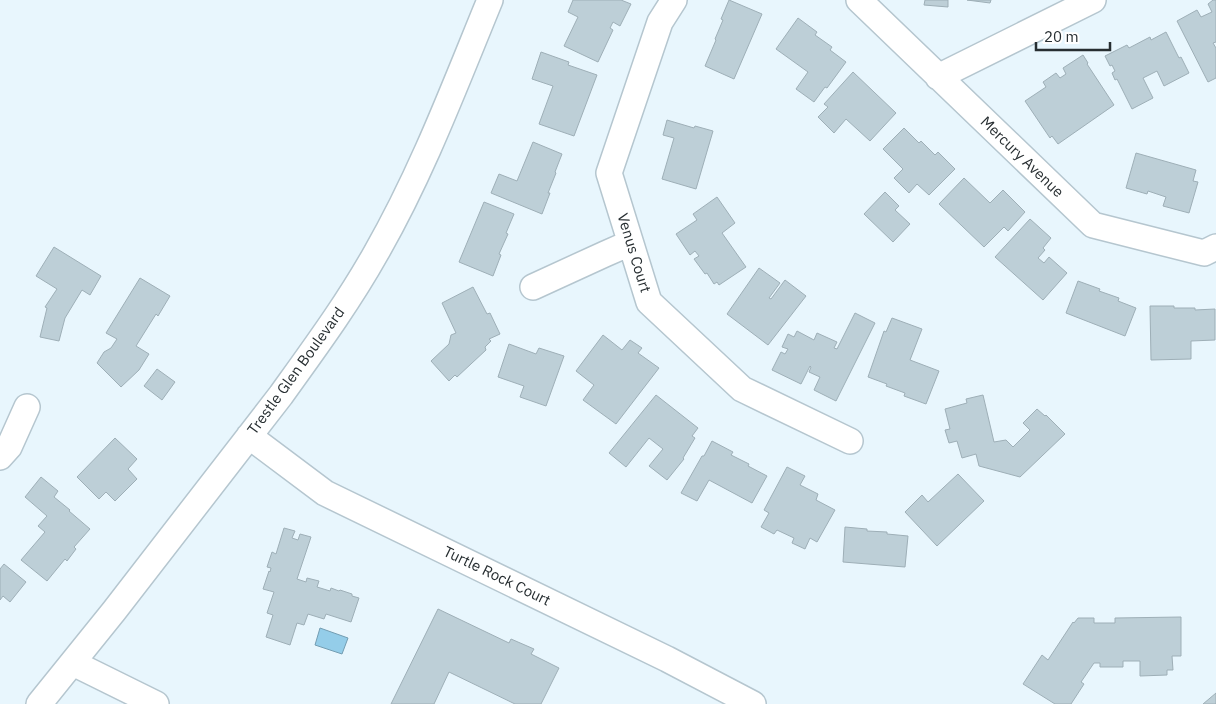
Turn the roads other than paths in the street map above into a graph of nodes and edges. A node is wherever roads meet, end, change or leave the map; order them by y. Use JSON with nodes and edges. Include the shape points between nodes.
{"nodes":[{"id":1,"x":490,"y":0,"type":"edge"},
{"id":2,"x":674,"y":0,"type":"edge"},
{"id":3,"x":859,"y":0,"type":"edge"},
{"id":4,"x":1093,"y":0,"type":"edge"},
{"id":5,"x":938,"y":77,"type":"junction"},
{"id":6,"x":630,"y":243,"type":"junction"},
{"id":7,"x":1216,"y":247,"type":"edge"},
{"id":8,"x":533,"y":287,"type":"dead end"},
{"id":9,"x":27,"y":407,"type":"dead end"},
{"id":10,"x":249,"y":436,"type":"junction"},
{"id":11,"x":850,"y":441,"type":"dead end"},
{"id":12,"x":0,"y":456,"type":"edge"},
{"id":13,"x":73,"y":663,"type":"junction"},
{"id":14,"x":39,"y":704,"type":"edge"},
{"id":15,"x":156,"y":704,"type":"edge"},
{"id":16,"x":753,"y":704,"type":"edge"}],
"edges":[{"from":1,"to":10,"type":"street","name":"Trestle Glen Boulevard","via":[[431,144],[377,252],[307,358]]},
{"from":2,"to":6,"type":"street","name":"Venus Court","via":[[660,22],[609,173]]},
{"from":3,"to":5,"type":"street","name":"Mercury Avenue"},
{"from":4,"to":5,"type":"street"},
{"from":5,"to":7,"type":"street","name":"Mercury Avenue","via":[[1094,225],[1204,253]]},
{"from":6,"to":8,"type":"street"},
{"from":6,"to":11,"type":"street","name":"Venus Court","via":[[649,302],[742,390]]},
{"from":9,"to":12,"type":"street","via":[[9,447]]},
{"from":10,"to":13,"type":"street","name":"Trestle Glen Boulevard"},
{"from":10,"to":16,"type":"street","name":"Turtle Rock Court","via":[[325,493]]},
{"from":13,"to":14,"type":"street","name":"Trestle Glen Boulevard"},
{"from":13,"to":15,"type":"street"}]}
